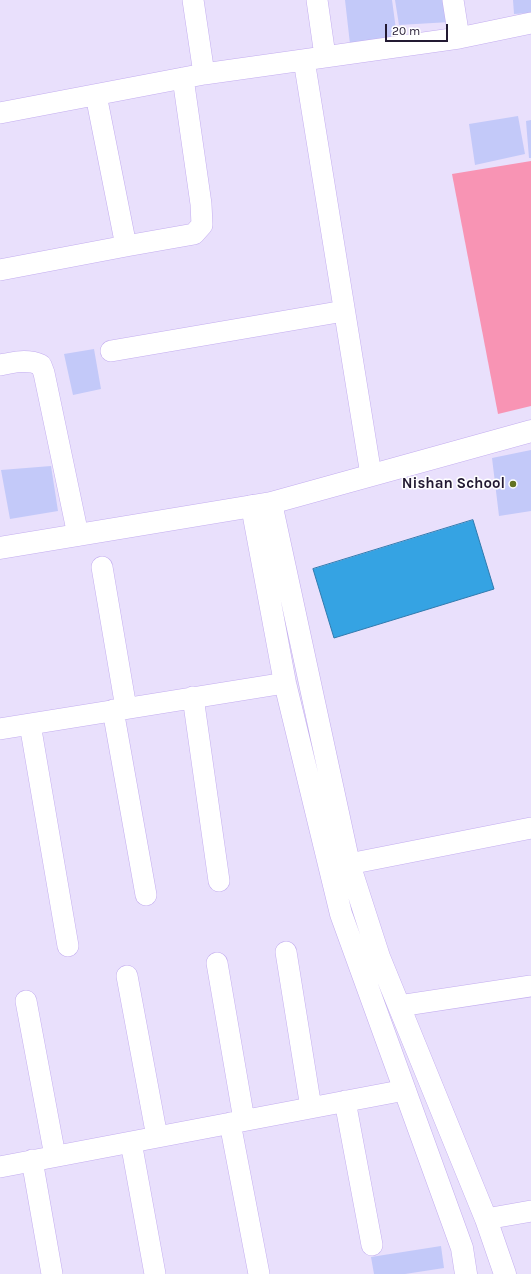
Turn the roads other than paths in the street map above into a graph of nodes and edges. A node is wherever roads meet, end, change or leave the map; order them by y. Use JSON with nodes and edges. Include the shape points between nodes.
{"nodes":[{"id":1,"x":193,"y":0,"type":"edge"},
{"id":2,"x":317,"y":0,"type":"edge"},
{"id":3,"x":453,"y":0,"type":"edge"},
{"id":4,"x":531,"y":22,"type":"edge"},
{"id":5,"x":458,"y":38,"type":"junction"},
{"id":6,"x":325,"y":56,"type":"junction"},
{"id":7,"x":304,"y":60,"type":"junction"},
{"id":8,"x":204,"y":74,"type":"junction"},
{"id":9,"x":183,"y":78,"type":"junction"},
{"id":10,"x":96,"y":95,"type":"junction"},
{"id":11,"x":0,"y":113,"type":"edge"},
{"id":12,"x":126,"y":246,"type":"junction"},
{"id":13,"x":0,"y":270,"type":"edge"},
{"id":14,"x":344,"y":311,"type":"junction"},
{"id":15,"x":111,"y":351,"type":"dead end"},
{"id":16,"x":0,"y":365,"type":"edge"},
{"id":17,"x":531,"y":431,"type":"edge"},
{"id":18,"x":371,"y":476,"type":"junction"},
{"id":19,"x":262,"y":505,"type":"junction"},
{"id":20,"x":78,"y":535,"type":"junction"},
{"id":21,"x":0,"y":548,"type":"edge"},
{"id":22,"x":102,"y":567,"type":"dead end"},
{"id":23,"x":285,"y":683,"type":"junction"},
{"id":24,"x":194,"y":697,"type":"junction"},
{"id":25,"x":119,"y":709,"type":"junction"},
{"id":26,"x":30,"y":724,"type":"junction"},
{"id":27,"x":0,"y":729,"type":"edge"},
{"id":28,"x":531,"y":828,"type":"edge"},
{"id":29,"x":349,"y":864,"type":"junction"},
{"id":30,"x":219,"y":881,"type":"dead end"},
{"id":31,"x":146,"y":895,"type":"dead end"},
{"id":32,"x":68,"y":946,"type":"dead end"},
{"id":33,"x":286,"y":952,"type":"dead end"},
{"id":34,"x":217,"y":963,"type":"dead end"},
{"id":35,"x":126,"y":976,"type":"dead end"},
{"id":36,"x":531,"y":986,"type":"edge"},
{"id":37,"x":26,"y":1001,"type":"dead end"},
{"id":38,"x":399,"y":1006,"type":"junction"},
{"id":39,"x":405,"y":1090,"type":"junction"},
{"id":40,"x":345,"y":1101,"type":"junction"},
{"id":41,"x":311,"y":1108,"type":"junction"},
{"id":42,"x":237,"y":1122,"type":"junction"},
{"id":43,"x":157,"y":1137,"type":"junction"},
{"id":44,"x":131,"y":1142,"type":"junction"},
{"id":45,"x":55,"y":1156,"type":"junction"},
{"id":46,"x":32,"y":1160,"type":"junction"},
{"id":47,"x":0,"y":1167,"type":"edge"},
{"id":48,"x":531,"y":1211,"type":"edge"},
{"id":49,"x":486,"y":1219,"type":"junction"},
{"id":50,"x":372,"y":1245,"type":"dead end"},
{"id":51,"x":52,"y":1274,"type":"edge"},
{"id":52,"x":155,"y":1274,"type":"edge"},
{"id":53,"x":259,"y":1274,"type":"edge"},
{"id":54,"x":466,"y":1274,"type":"edge"},
{"id":55,"x":505,"y":1274,"type":"edge"}],
"edges":[{"from":1,"to":8,"type":"street"},
{"from":2,"to":6,"type":"street"},
{"from":3,"to":5,"type":"street"},
{"from":4,"to":5,"type":"street"},
{"from":5,"to":6,"type":"street"},
{"from":6,"to":7,"type":"street"},
{"from":7,"to":8,"type":"street"},
{"from":7,"to":14,"type":"street"},
{"from":8,"to":9,"type":"street"},
{"from":9,"to":10,"type":"street"},
{"from":9,"to":12,"type":"street","via":[[202,224],[194,234]]},
{"from":10,"to":11,"type":"street"},
{"from":10,"to":12,"type":"street"},
{"from":12,"to":13,"type":"street"},
{"from":14,"to":15,"type":"street"},
{"from":14,"to":18,"type":"street"},
{"from":16,"to":20,"type":"street","via":[[19,361],[34,362],[41,366]]},
{"from":17,"to":18,"type":"street"},
{"from":18,"to":19,"type":"street"},
{"from":19,"to":20,"type":"street"},
{"from":19,"to":23,"type":"street"},
{"from":19,"to":29,"type":"street"},
{"from":20,"to":21,"type":"street"},
{"from":22,"to":25,"type":"street"},
{"from":23,"to":24,"type":"street"},
{"from":23,"to":39,"type":"street","via":[[341,914]]},
{"from":24,"to":25,"type":"street"},
{"from":24,"to":30,"type":"street"},
{"from":25,"to":26,"type":"street"},
{"from":25,"to":31,"type":"street"},
{"from":26,"to":27,"type":"street"},
{"from":26,"to":32,"type":"street"},
{"from":28,"to":29,"type":"street"},
{"from":29,"to":38,"type":"street","via":[[379,957]]},
{"from":33,"to":41,"type":"street"},
{"from":34,"to":42,"type":"street"},
{"from":35,"to":43,"type":"street"},
{"from":36,"to":38,"type":"street"},
{"from":37,"to":45,"type":"street"},
{"from":38,"to":49,"type":"street"},
{"from":39,"to":40,"type":"street"},
{"from":39,"to":54,"type":"street","via":[[462,1248]]},
{"from":40,"to":41,"type":"street"},
{"from":40,"to":50,"type":"street"},
{"from":41,"to":42,"type":"street"},
{"from":42,"to":43,"type":"street"},
{"from":42,"to":53,"type":"street"},
{"from":43,"to":44,"type":"street"},
{"from":44,"to":45,"type":"street"},
{"from":44,"to":52,"type":"street"},
{"from":45,"to":46,"type":"street"},
{"from":46,"to":47,"type":"street"},
{"from":46,"to":51,"type":"street"},
{"from":48,"to":49,"type":"street"},
{"from":49,"to":55,"type":"street"}]}
